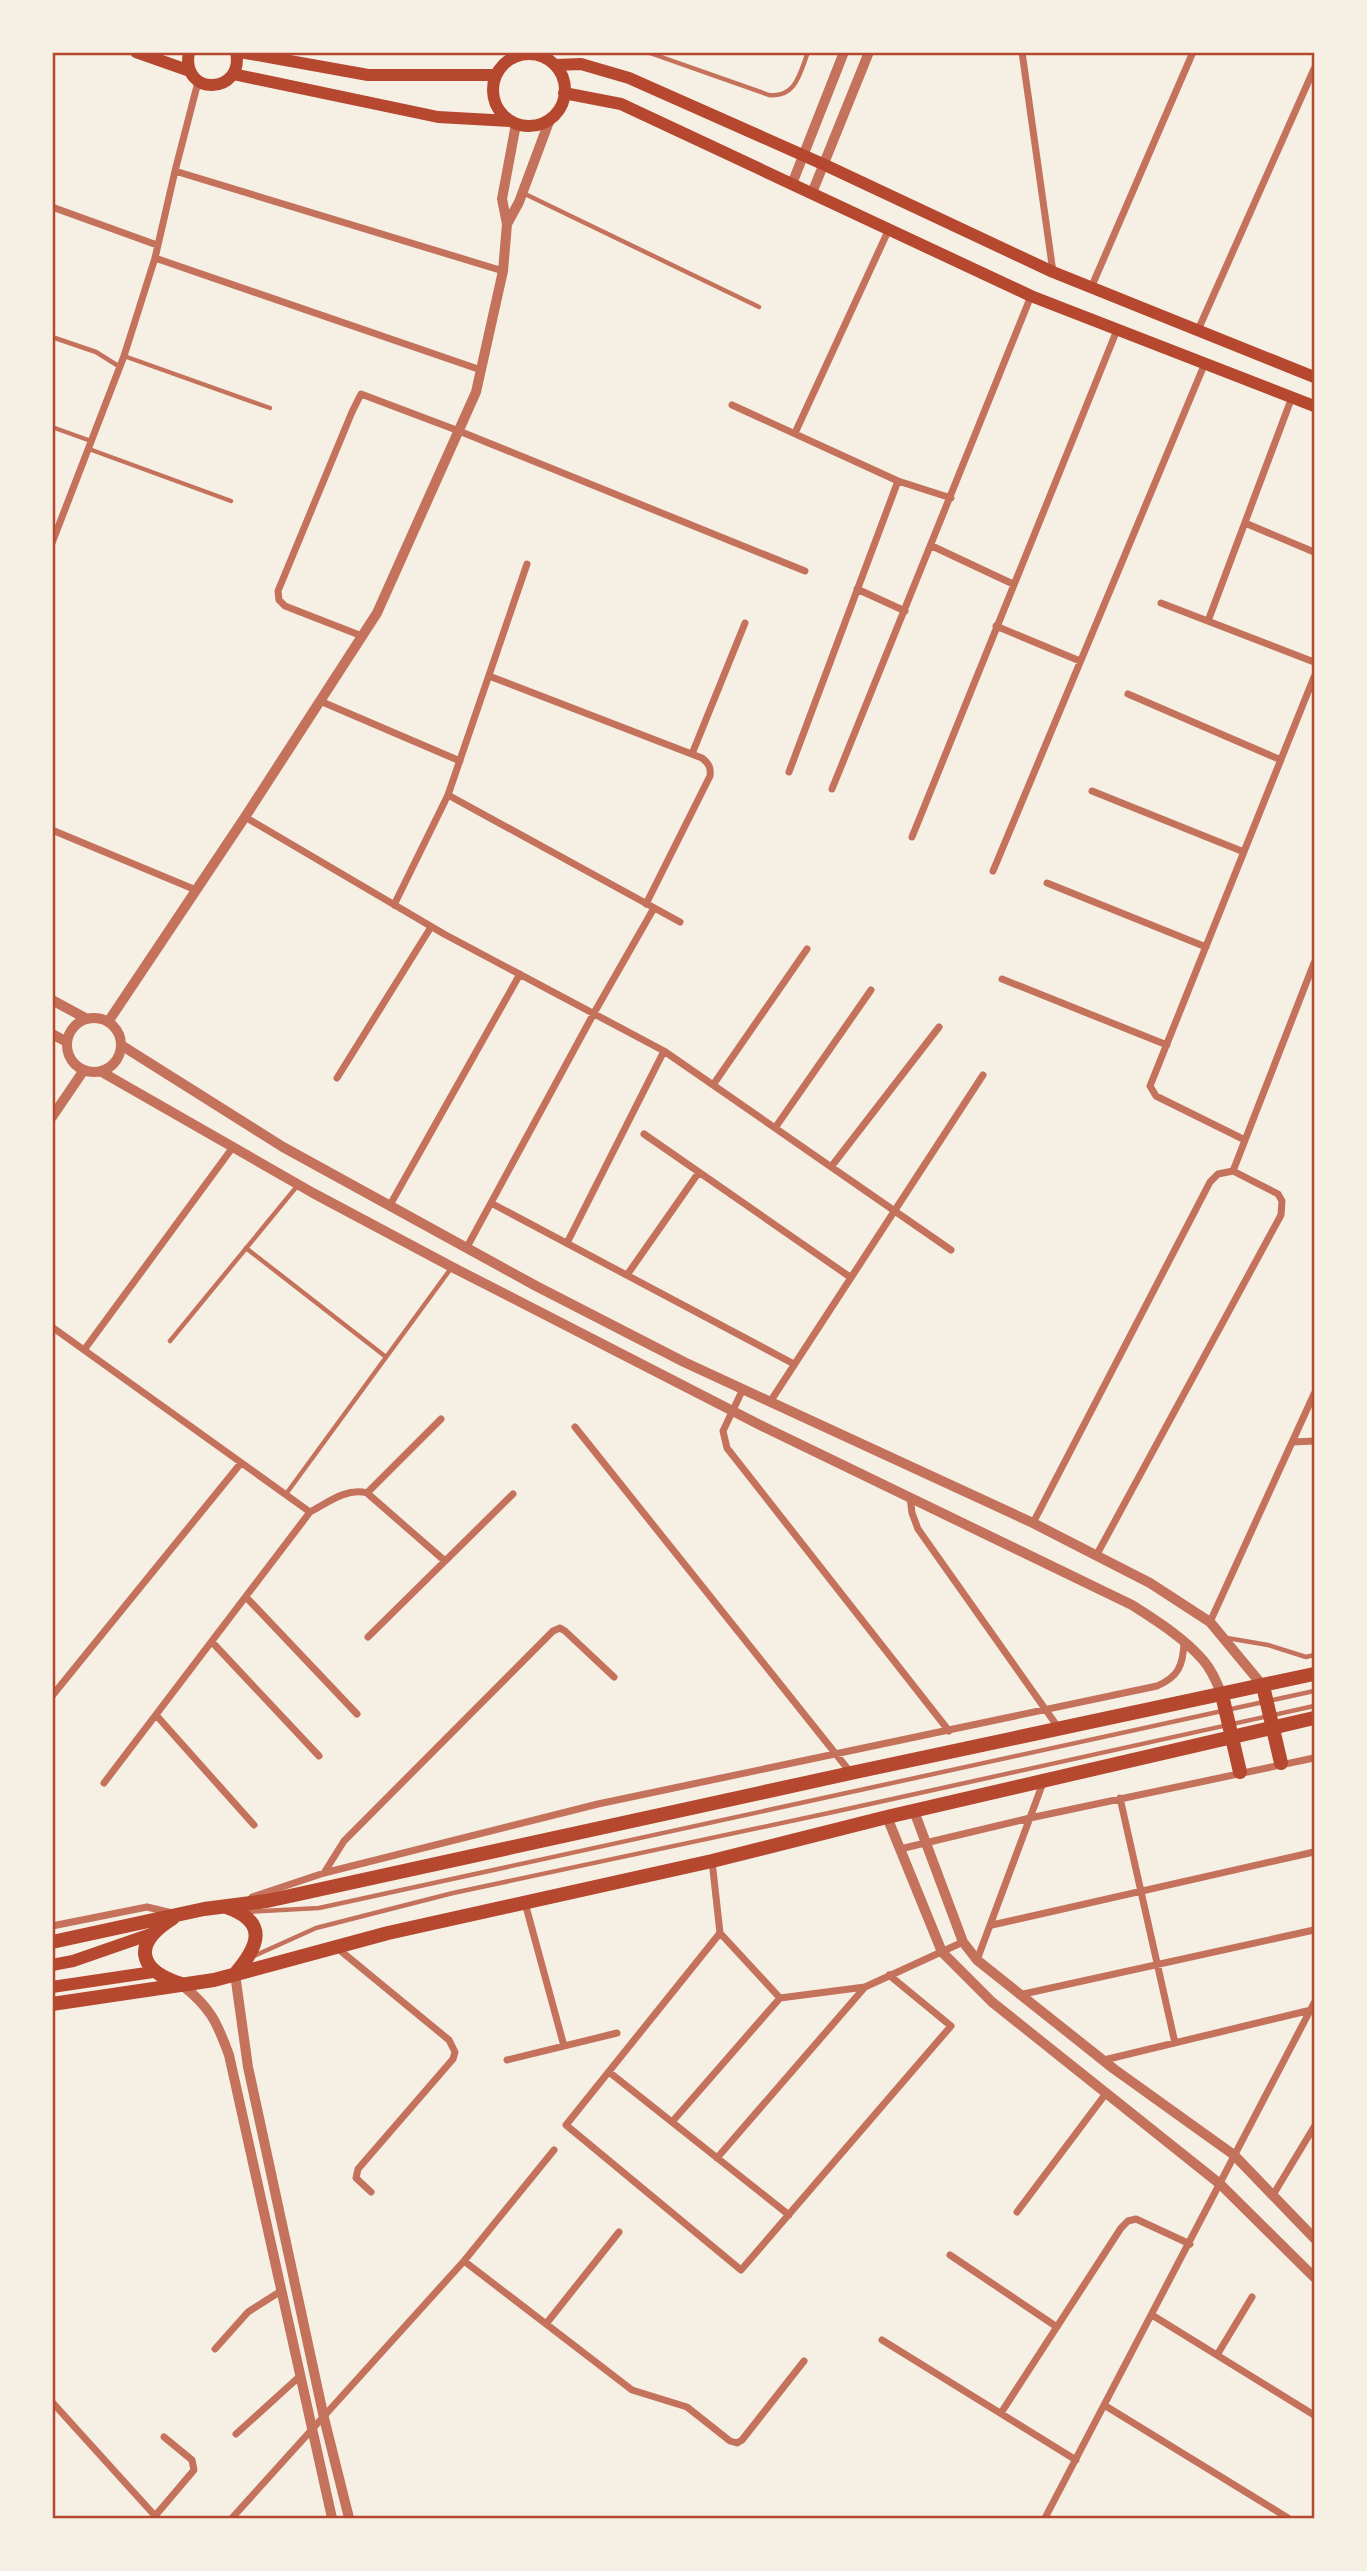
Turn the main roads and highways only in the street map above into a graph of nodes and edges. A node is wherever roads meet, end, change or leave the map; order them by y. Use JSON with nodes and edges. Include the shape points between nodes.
{"nodes":[{"id":1,"x":136,"y":52,"type":"edge"},
{"id":2,"x":189,"y":52,"type":"edge"},
{"id":3,"x":238,"y":52,"type":"edge"},
{"id":4,"x":542,"y":54,"type":"edge"},
{"id":5,"x":556,"y":65,"type":"junction"},
{"id":6,"x":233,"y":74,"type":"junction"},
{"id":7,"x":496,"y":75,"type":"junction"},
{"id":8,"x":194,"y":76,"type":"junction"},
{"id":9,"x":564,"y":93,"type":"junction"},
{"id":10,"x":513,"y":123,"type":"junction"},
{"id":11,"x":1314,"y":377,"type":"edge"},
{"id":12,"x":1314,"y":406,"type":"edge"},
{"id":13,"x":1314,"y":1674,"type":"edge"},
{"id":14,"x":1224,"y":1702,"type":"junction"},
{"id":15,"x":1268,"y":1707,"type":"junction"},
{"id":16,"x":1314,"y":1718,"type":"edge"},
{"id":17,"x":1230,"y":1730,"type":"junction"},
{"id":18,"x":1281,"y":1763,"type":"road end"},
{"id":19,"x":1240,"y":1772,"type":"road end"},
{"id":20,"x":225,"y":1906,"type":"junction"},
{"id":21,"x":179,"y":1914,"type":"junction"},
{"id":22,"x":151,"y":1934,"type":"junction"},
{"id":23,"x":52,"y":1942,"type":"edge"},
{"id":24,"x":52,"y":1965,"type":"edge"},
{"id":25,"x":153,"y":1972,"type":"junction"},
{"id":26,"x":235,"y":1974,"type":"junction"},
{"id":27,"x":182,"y":1985,"type":"junction"},
{"id":28,"x":52,"y":1987,"type":"edge"},
{"id":29,"x":52,"y":2004,"type":"edge"}],
"edges":[{"from":1,"to":8,"type":"main road"},
{"from":2,"to":8,"type":"main road","via":[[187,60]]},
{"from":3,"to":6,"type":"main road"},
{"from":3,"to":7,"type":"main road","via":[[368,75]]},
{"from":4,"to":5,"type":"main road"},
{"from":4,"to":7,"type":"main road","via":[[512,58]]},
{"from":5,"to":9,"type":"main road"},
{"from":5,"to":11,"type":"main road","via":[[581,64],[629,78],[1053,272]]},
{"from":6,"to":8,"type":"main road","via":[[213,86]]},
{"from":6,"to":10,"type":"main road","via":[[438,117]]},
{"from":7,"to":10,"type":"main road","via":[[494,98]]},
{"from":9,"to":10,"type":"main road","via":[[559,110],[540,125]]},
{"from":9,"to":12,"type":"main road","via":[[621,104],[1031,296]]},
{"from":13,"to":15,"type":"main road"},
{"from":14,"to":15,"type":"main road"},
{"from":14,"to":17,"type":"main road"},
{"from":14,"to":20,"type":"main road","via":[[1060,1730],[267,1901]]},
{"from":15,"to":16,"type":"main road"},
{"from":15,"to":17,"type":"main road"},
{"from":15,"to":18,"type":"main road"},
{"from":17,"to":19,"type":"main road"},
{"from":17,"to":26,"type":"main road","via":[[1044,1780]]},
{"from":20,"to":21,"type":"main road"},
{"from":20,"to":26,"type":"main road","via":[[243,1913],[256,1934],[254,1948]]},
{"from":21,"to":22,"type":"main road"},
{"from":21,"to":23,"type":"main road"},
{"from":22,"to":24,"type":"main road"},
{"from":22,"to":25,"type":"main road","via":[[145,1959]]},
{"from":25,"to":27,"type":"main road"},
{"from":25,"to":28,"type":"main road"},
{"from":26,"to":27,"type":"main road"},
{"from":27,"to":29,"type":"main road"}]}
